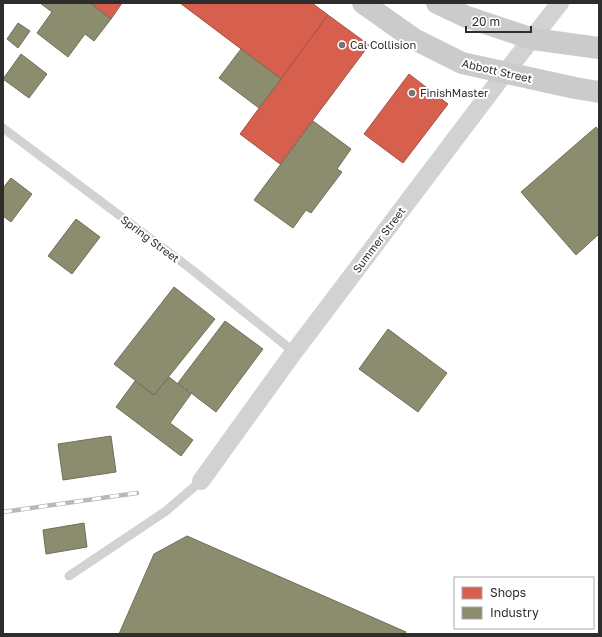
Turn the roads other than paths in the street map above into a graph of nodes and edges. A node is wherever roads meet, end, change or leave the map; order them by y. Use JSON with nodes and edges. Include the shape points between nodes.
{"nodes":[{"id":1,"x":364,"y":3,"type":"edge"},
{"id":2,"x":437,"y":3,"type":"edge"},
{"id":3,"x":560,"y":3,"type":"edge"},
{"id":4,"x":532,"y":39,"type":"junction"},
{"id":5,"x":599,"y":48,"type":"edge"},
{"id":6,"x":505,"y":73,"type":"junction"},
{"id":7,"x":599,"y":92,"type":"edge"},
{"id":8,"x":3,"y":128,"type":"edge"},
{"id":9,"x":294,"y":352,"type":"junction"},
{"id":10,"x":201,"y":481,"type":"joint"},
{"id":11,"x":69,"y":576,"type":"dead end"}],
"edges":[{"from":1,"to":6,"type":"main road","name":"Abbott Street","via":[[414,39],[462,63]]},
{"from":2,"to":4,"type":"main road","via":[[467,17]]},
{"from":3,"to":4,"type":"street","name":"Summer Street"},
{"from":4,"to":5,"type":"main road"},
{"from":4,"to":6,"type":"street","name":"Summer Street"},
{"from":6,"to":7,"type":"main road","name":"Abbott Street"},
{"from":6,"to":9,"type":"street","name":"Summer Street"},
{"from":8,"to":9,"type":"lane","name":"Spring Street","via":[[191,269]]},
{"from":9,"to":10,"type":"street","name":"Summer Street"},
{"from":10,"to":11,"type":"lane","via":[[166,511]]}]}
